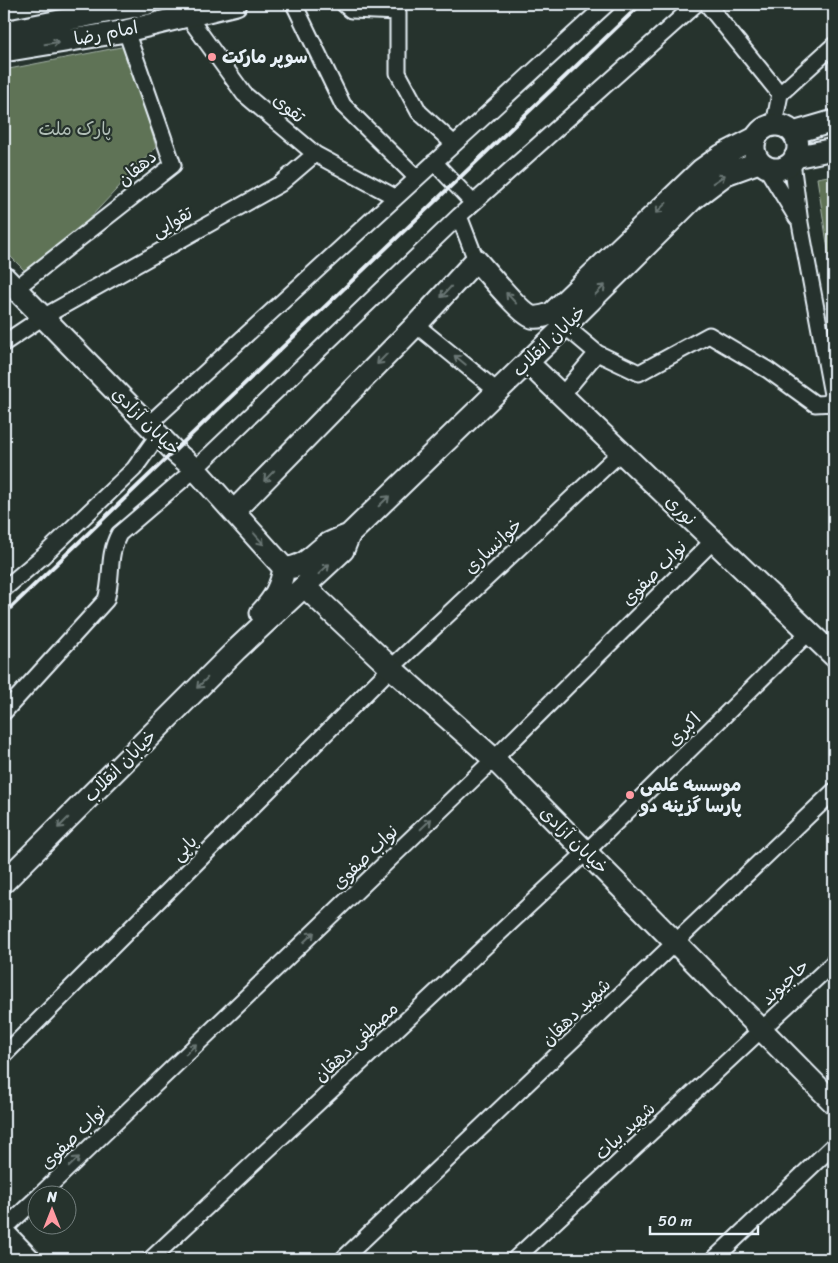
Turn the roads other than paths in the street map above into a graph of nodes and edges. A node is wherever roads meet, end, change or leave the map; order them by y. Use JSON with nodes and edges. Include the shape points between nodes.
{"nodes":[{"id":1,"x":146,"y":4,"type":"edge"},
{"id":2,"x":236,"y":4,"type":"edge"},
{"id":3,"x":294,"y":4,"type":"edge"},
{"id":4,"x":344,"y":4,"type":"edge"},
{"id":5,"x":607,"y":4,"type":"edge"},
{"id":6,"x":696,"y":4,"type":"edge"},
{"id":7,"x":707,"y":4,"type":"edge"},
{"id":8,"x":402,"y":8,"type":"edge"},
{"id":9,"x":187,"y":15,"type":"junction"},
{"id":10,"x":126,"y":31,"type":"junction"},
{"id":11,"x":4,"y":32,"type":"edge"},
{"id":12,"x":834,"y":45,"type":"edge"},
{"id":13,"x":4,"y":51,"type":"edge"},
{"id":14,"x":780,"y":94,"type":"junction"},
{"id":15,"x":834,"y":121,"type":"edge"},
{"id":16,"x":784,"y":129,"type":"junction"},
{"id":17,"x":755,"y":138,"type":"junction"},
{"id":18,"x":454,"y":144,"type":"junction"},
{"id":19,"x":834,"y":149,"type":"edge"},
{"id":20,"x":315,"y":154,"type":"junction"},
{"id":21,"x":794,"y":159,"type":"junction"},
{"id":22,"x":434,"y":162,"type":"junction"},
{"id":23,"x":763,"y":165,"type":"junction"},
{"id":24,"x":417,"y":178,"type":"junction"},
{"id":25,"x":395,"y":197,"type":"junction"},
{"id":26,"x":473,"y":203,"type":"junction"},
{"id":27,"x":459,"y":216,"type":"junction"},
{"id":28,"x":800,"y":223,"type":"junction"},
{"id":29,"x":476,"y":260,"type":"junction"},
{"id":30,"x":9,"y":283,"type":"edge"},
{"id":31,"x":43,"y":316,"type":"junction"},
{"id":32,"x":558,"y":320,"type":"junction"},
{"id":33,"x":416,"y":325,"type":"junction"},
{"id":34,"x":4,"y":343,"type":"edge"},
{"id":35,"x":597,"y":353,"type":"junction"},
{"id":36,"x":528,"y":363,"type":"junction"},
{"id":37,"x":497,"y":391,"type":"junction"},
{"id":38,"x":562,"y":395,"type":"junction"},
{"id":39,"x":834,"y":404,"type":"edge"},
{"id":40,"x":154,"y":429,"type":"junction"},
{"id":41,"x":621,"y":452,"type":"junction"},
{"id":42,"x":195,"y":469,"type":"junction"},
{"id":43,"x":234,"y":511,"type":"junction"},
{"id":44,"x":349,"y":536,"type":"junction"},
{"id":45,"x":713,"y":541,"type":"junction"},
{"id":46,"x":284,"y":568,"type":"junction"},
{"id":47,"x":305,"y":587,"type":"junction"},
{"id":48,"x":4,"y":589,"type":"edge"},
{"id":49,"x":809,"y":632,"type":"junction"},
{"id":50,"x":237,"y":649,"type":"junction"},
{"id":51,"x":834,"y":656,"type":"edge"},
{"id":52,"x":391,"y":668,"type":"junction"},
{"id":53,"x":4,"y":712,"type":"edge"},
{"id":54,"x":494,"y":759,"type":"junction"},
{"id":55,"x":834,"y":791,"type":"edge"},
{"id":56,"x":586,"y":852,"type":"junction"},
{"id":57,"x":4,"y":882,"type":"edge"},
{"id":58,"x":676,"y":942,"type":"junction"},
{"id":59,"x":834,"y":962,"type":"edge"},
{"id":60,"x":762,"y":1030,"type":"junction"},
{"id":61,"x":4,"y":1054,"type":"edge"},
{"id":62,"x":834,"y":1103,"type":"edge"},
{"id":63,"x":834,"y":1145,"type":"edge"},
{"id":64,"x":48,"y":1186,"type":"edge"},
{"id":65,"x":28,"y":1206,"type":"edge"},
{"id":66,"x":4,"y":1229,"type":"edge"},
{"id":67,"x":4,"y":1233,"type":"edge"},
{"id":68,"x":29,"y":1259,"type":"edge"},
{"id":69,"x":151,"y":1259,"type":"edge"},
{"id":70,"x":343,"y":1259,"type":"edge"},
{"id":71,"x":515,"y":1259,"type":"edge"},
{"id":72,"x":714,"y":1259,"type":"edge"}],
"edges":[{"from":1,"to":11,"type":"main road","name":"امام رضا"},
{"from":2,"to":9,"type":"main road","name":"امام رضا"},
{"from":3,"to":24,"type":"street","via":[[343,105]]},
{"from":4,"to":8,"type":"street","via":[[351,10]]},
{"from":5,"to":18,"type":"street"},
{"from":6,"to":26,"type":"street"},
{"from":7,"to":14,"type":"street"},
{"from":8,"to":18,"type":"street","via":[[398,73],[418,112]]},
{"from":9,"to":10,"type":"main road","name":"امام رضا"},
{"from":9,"to":20,"type":"street","name":"تقوی","via":[[244,94]]},
{"from":13,"to":10,"type":"main road","name":"امام رضا","one_way":true},
{"from":10,"to":30,"type":"street","name":"دهقان","via":[[173,166]]},
{"from":12,"to":14,"type":"street"},
{"from":14,"to":16,"type":"street"},
{"from":15,"to":16,"type":"main road"},
{"from":16,"to":17,"type":"main road","via":[[763,129]]},
{"from":16,"to":21,"type":"main road","via":[[798,145]]},
{"from":17,"to":23,"type":"main road","via":[[755,155]]},
{"from":17,"to":32,"type":"main road","name":"خیابان انقلاب","one_way":true,"via":[[722,154],[701,170]]},
{"from":18,"to":22,"type":"street"},
{"from":19,"to":21,"type":"main road"},
{"from":20,"to":25,"type":"street","name":"تقوی"},
{"from":20,"to":31,"type":"street","name":"تقوایی","via":[[280,184]]},
{"from":21,"to":23,"type":"main road","via":[[780,169]]},
{"from":21,"to":28,"type":"street"},
{"from":22,"to":24,"type":"street"},
{"from":22,"to":26,"type":"street"},
{"from":23,"to":28,"type":"street"},
{"from":32,"to":23,"type":"main road","name":"خیابان انقلاب","one_way":true,"via":[[693,199],[726,174]]},
{"from":24,"to":25,"type":"street"},
{"from":25,"to":40,"type":"street"},
{"from":26,"to":27,"type":"street"},
{"from":27,"to":29,"type":"street"},
{"from":27,"to":42,"type":"street"},
{"from":28,"to":39,"type":"street"},
{"from":32,"to":29,"type":"main road","one_way":true,"via":[[530,316]]},
{"from":29,"to":33,"type":"main road","one_way":true},
{"from":30,"to":31,"type":"main road","name":"خیابان آزادی"},
{"from":31,"to":34,"type":"street","name":"تقوایی"},
{"from":31,"to":40,"type":"main road","name":"خیابان آزادی"},
{"from":32,"to":35,"type":"street"},
{"from":32,"to":36,"type":"main road","name":"خیابان انقلاب"},
{"from":37,"to":33,"type":"street","one_way":true},
{"from":33,"to":43,"type":"main road","one_way":true},
{"from":35,"to":38,"type":"street"},
{"from":35,"to":39,"type":"street","via":[[639,373],[709,335],[768,370],[815,404]]},
{"from":36,"to":37,"type":"main road","name":"خیابان انقلاب"},
{"from":36,"to":38,"type":"main road","name":"نوری"},
{"from":44,"to":37,"type":"main road","name":"خیابان انقلاب","one_way":true},
{"from":38,"to":41,"type":"main road","name":"نوری"},
{"from":40,"to":42,"type":"main road","name":"خیابان آزادی"},
{"from":40,"to":48,"type":"street","via":[[134,470]]},
{"from":41,"to":45,"type":"main road","name":"نوری"},
{"from":41,"to":52,"type":"street","name":"خوانساری"},
{"from":42,"to":43,"type":"main road","name":"خیابان آزادی"},
{"from":42,"to":53,"type":"street","via":[[119,534],[113,546],[106,600]]},
{"from":43,"to":46,"type":"main road","name":"خیابان آزادی","one_way":true},
{"from":44,"to":46,"type":"main road","name":"خیابان انقلاب","via":[[328,544],[302,565]]},
{"from":47,"to":44,"type":"main road","name":"خیابان انقلاب","one_way":true,"via":[[343,550]]},
{"from":45,"to":49,"type":"main road","name":"نوری"},
{"from":45,"to":54,"type":"street","name":"نواب صفوی"},
{"from":46,"to":50,"type":"main road","name":"خیابان انقلاب","via":[[278,592],[254,620]]},
{"from":47,"to":50,"type":"main road","name":"خیابان انقلاب"},
{"from":47,"to":52,"type":"main road","name":"خیابان آزادی"},
{"from":49,"to":51,"type":"main road","name":"نوری"},
{"from":49,"to":56,"type":"street","name":"اکبری"},
{"from":50,"to":57,"type":"main road","name":"خیابان انقلاب","one_way":true},
{"from":52,"to":54,"type":"main road","name":"خیابان آزادی"},
{"from":52,"to":61,"type":"street","name":"پاپی"},
{"from":54,"to":56,"type":"main road","name":"خیابان آزادی"},
{"from":64,"to":54,"type":"street","name":"نواب صفوی","one_way":true},
{"from":55,"to":58,"type":"street","name":"شهید دهقان"},
{"from":56,"to":58,"type":"main road","name":"خیابان آزادی"},
{"from":56,"to":69,"type":"street","name":"مصطفی دهقان"},
{"from":58,"to":60,"type":"main road","name":"خیابان آزادی"},
{"from":58,"to":70,"type":"street","name":"شهید دهقان"},
{"from":59,"to":60,"type":"street","name":"حاجیوند"},
{"from":60,"to":62,"type":"main road","name":"خیابان آزادی"},
{"from":60,"to":71,"type":"street","name":"شهید بیات"},
{"from":63,"to":72,"type":"street"},
{"from":65,"to":66,"type":"street","name":"نواب صفوی"},
{"from":67,"to":68,"type":"main road"}]}
